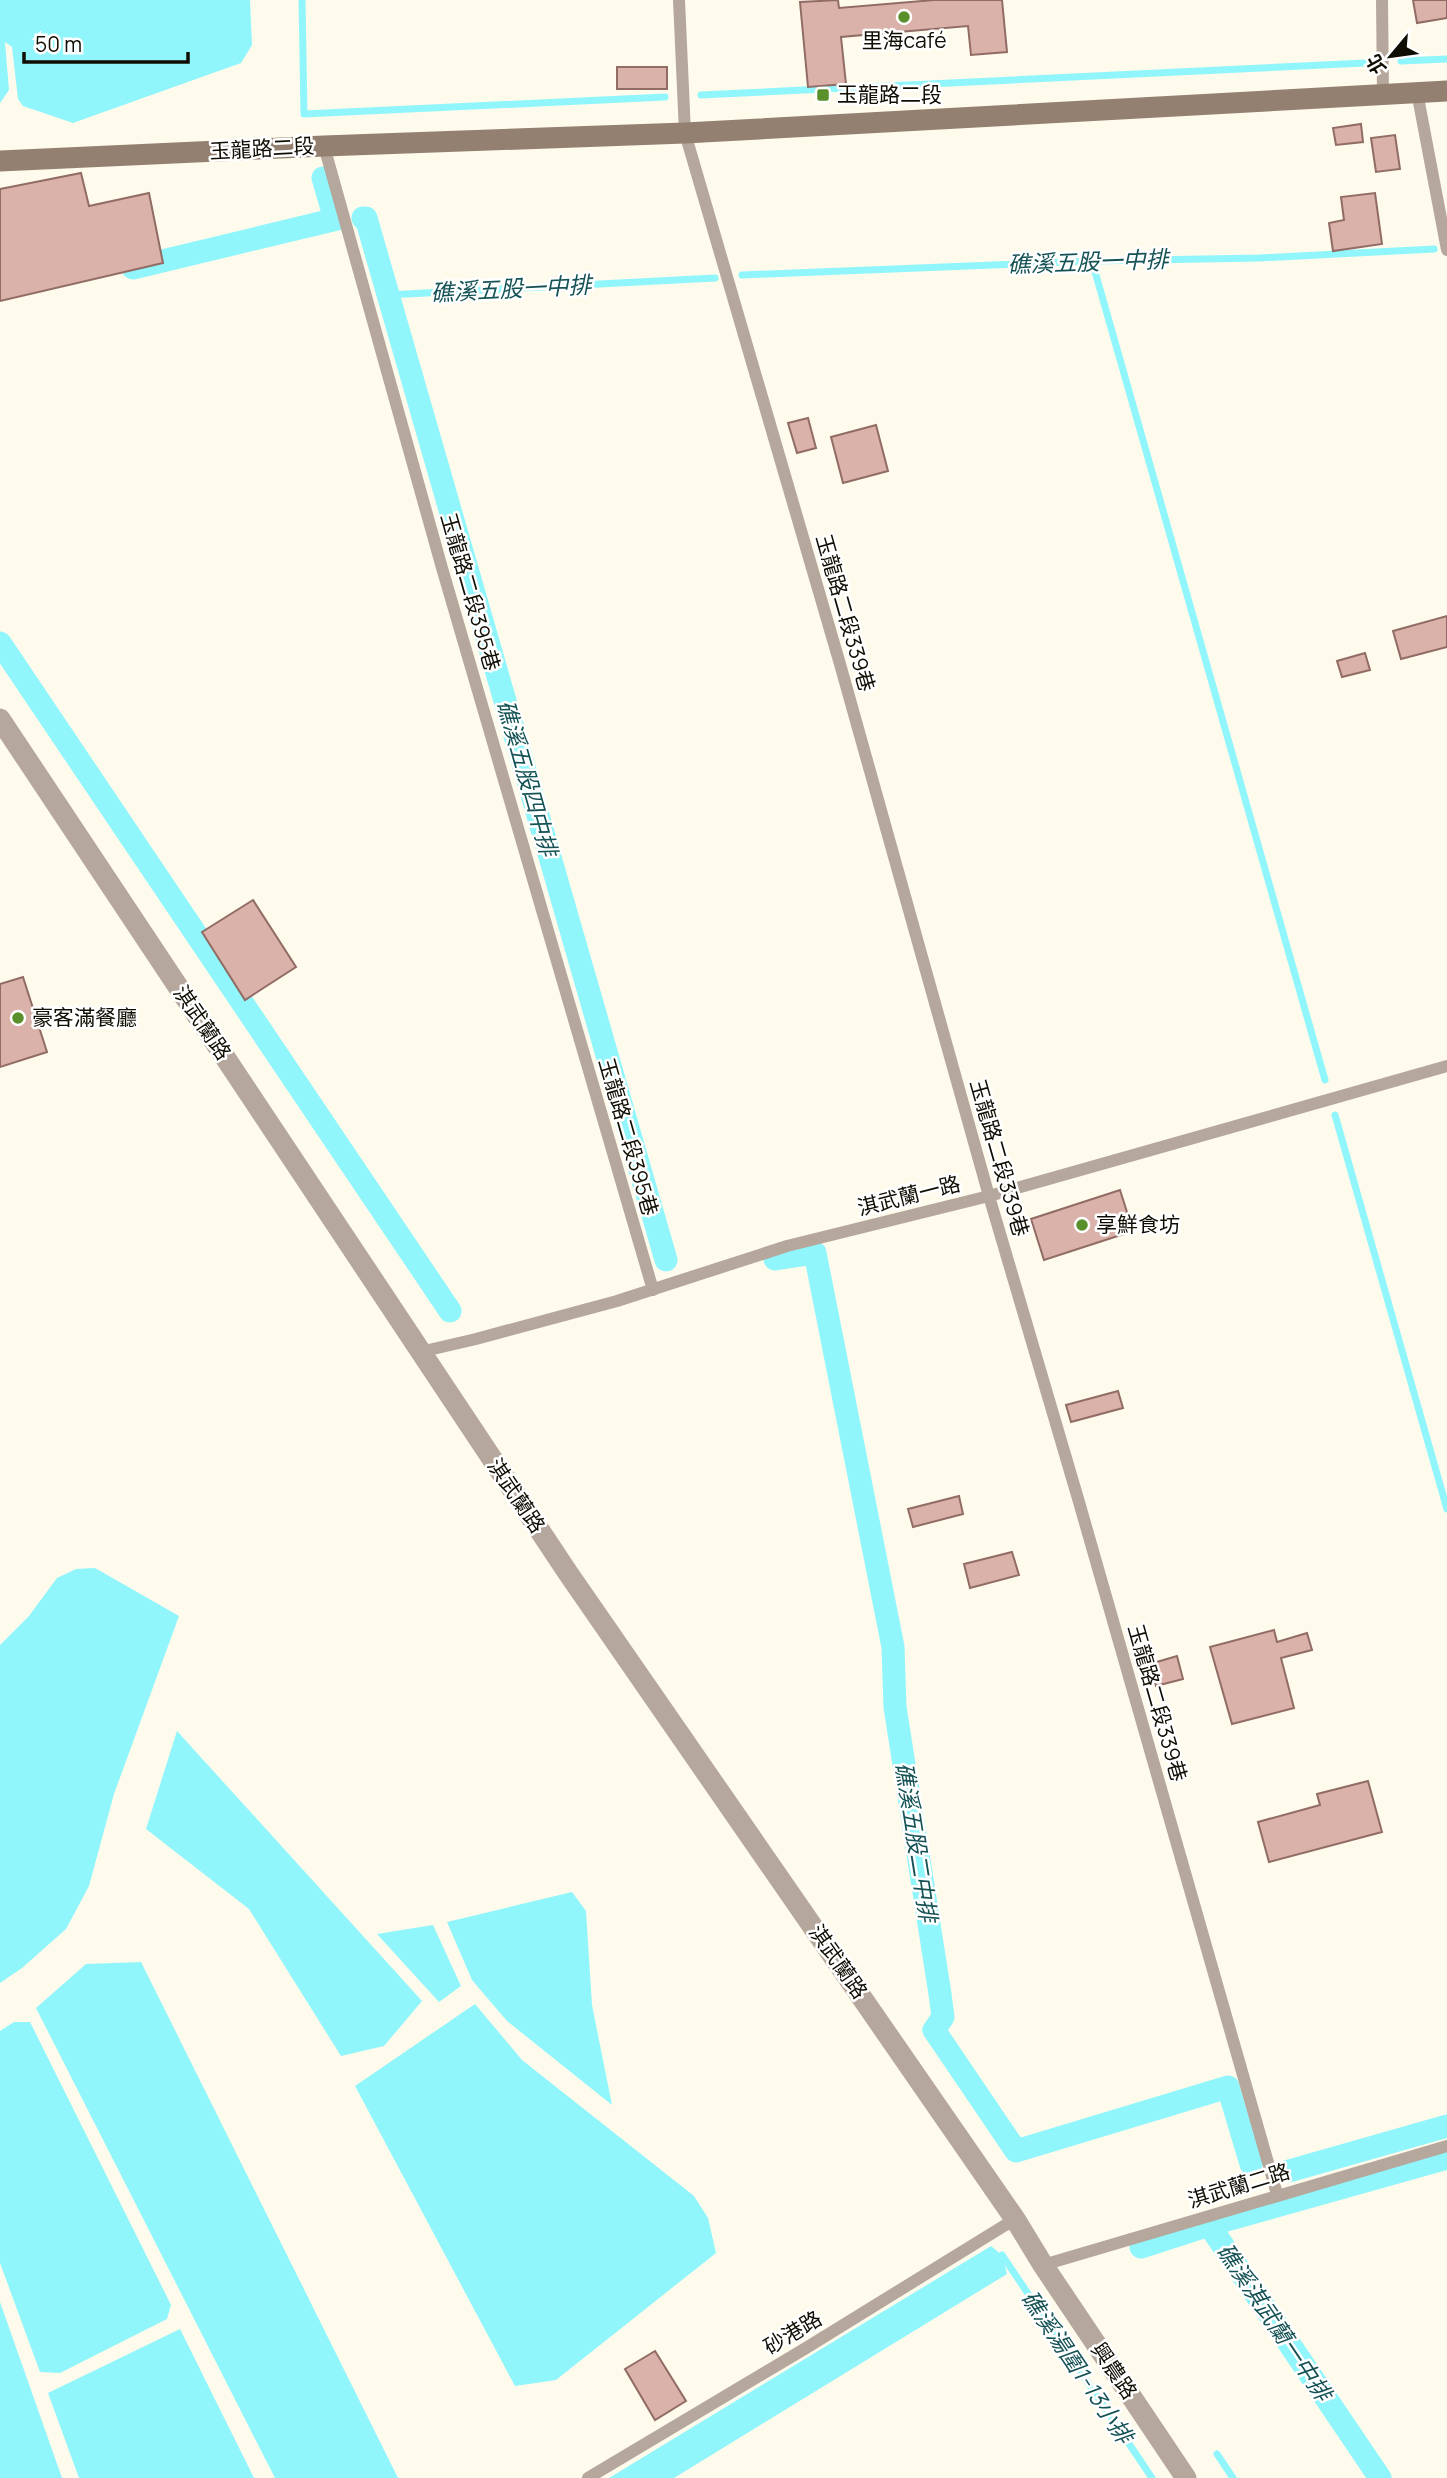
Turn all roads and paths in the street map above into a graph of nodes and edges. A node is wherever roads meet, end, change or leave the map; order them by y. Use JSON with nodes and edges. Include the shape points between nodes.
{"nodes":[{"id":1,"x":679,"y":0,"type":"edge"},
{"id":2,"x":1382,"y":0,"type":"edge"},
{"id":3,"x":1447,"y":91,"type":"edge"},
{"id":4,"x":1417,"y":92,"type":"junction"},
{"id":5,"x":1383,"y":94,"type":"junction"},
{"id":6,"x":685,"y":133,"type":"junction"},
{"id":7,"x":324,"y":146,"type":"junction"},
{"id":8,"x":0,"y":161,"type":"edge"},
{"id":9,"x":1447,"y":250,"type":"edge"},
{"id":10,"x":0,"y":719,"type":"edge"},
{"id":11,"x":1447,"y":1066,"type":"edge"},
{"id":12,"x":989,"y":1196,"type":"junction"},
{"id":13,"x":653,"y":1290,"type":"junction"},
{"id":14,"x":420,"y":1352,"type":"junction"},
{"id":15,"x":1447,"y":2146,"type":"edge"},
{"id":16,"x":1277,"y":2194,"type":"junction"},
{"id":17,"x":1015,"y":2219,"type":"junction"},
{"id":18,"x":1043,"y":2265,"type":"junction"},
{"id":19,"x":589,"y":2478,"type":"edge"},
{"id":20,"x":1186,"y":2478,"type":"edge"}],
"edges":[{"from":1,"to":6,"type":"lane","name":"玉龍路二段339巷"},
{"from":2,"to":5,"type":"lane"},
{"from":3,"to":4,"type":"main road","name":"玉龍路二段"},
{"from":4,"to":5,"type":"main road","name":"玉龍路二段"},
{"from":4,"to":9,"type":"lane"},
{"from":5,"to":6,"type":"main road","name":"玉龍路二段"},
{"from":6,"to":7,"type":"main road","name":"玉龍路二段"},
{"from":6,"to":12,"type":"lane","name":"玉龍路二段339巷"},
{"from":7,"to":8,"type":"main road","name":"玉龍路二段"},
{"from":7,"to":13,"type":"lane","name":"玉龍路二段395巷"},
{"from":10,"to":14,"type":"street","name":"淇武蘭路"},
{"from":11,"to":12,"type":"lane","name":"淇武蘭一路"},
{"from":12,"to":13,"type":"lane","name":"淇武蘭一路","via":[[788,1246]]},
{"from":12,"to":16,"type":"lane","name":"玉龍路二段339巷"},
{"from":13,"to":14,"type":"lane","name":"淇武蘭一路"},
{"from":14,"to":17,"type":"street","name":"淇武蘭路"},
{"from":15,"to":16,"type":"lane","name":"淇武蘭二路"},
{"from":16,"to":18,"type":"lane","name":"淇武蘭二路"},
{"from":17,"to":18,"type":"street","name":"淇武蘭路"},
{"from":17,"to":19,"type":"lane","name":"砂港路"},
{"from":18,"to":20,"type":"street","name":"興農路"}]}
